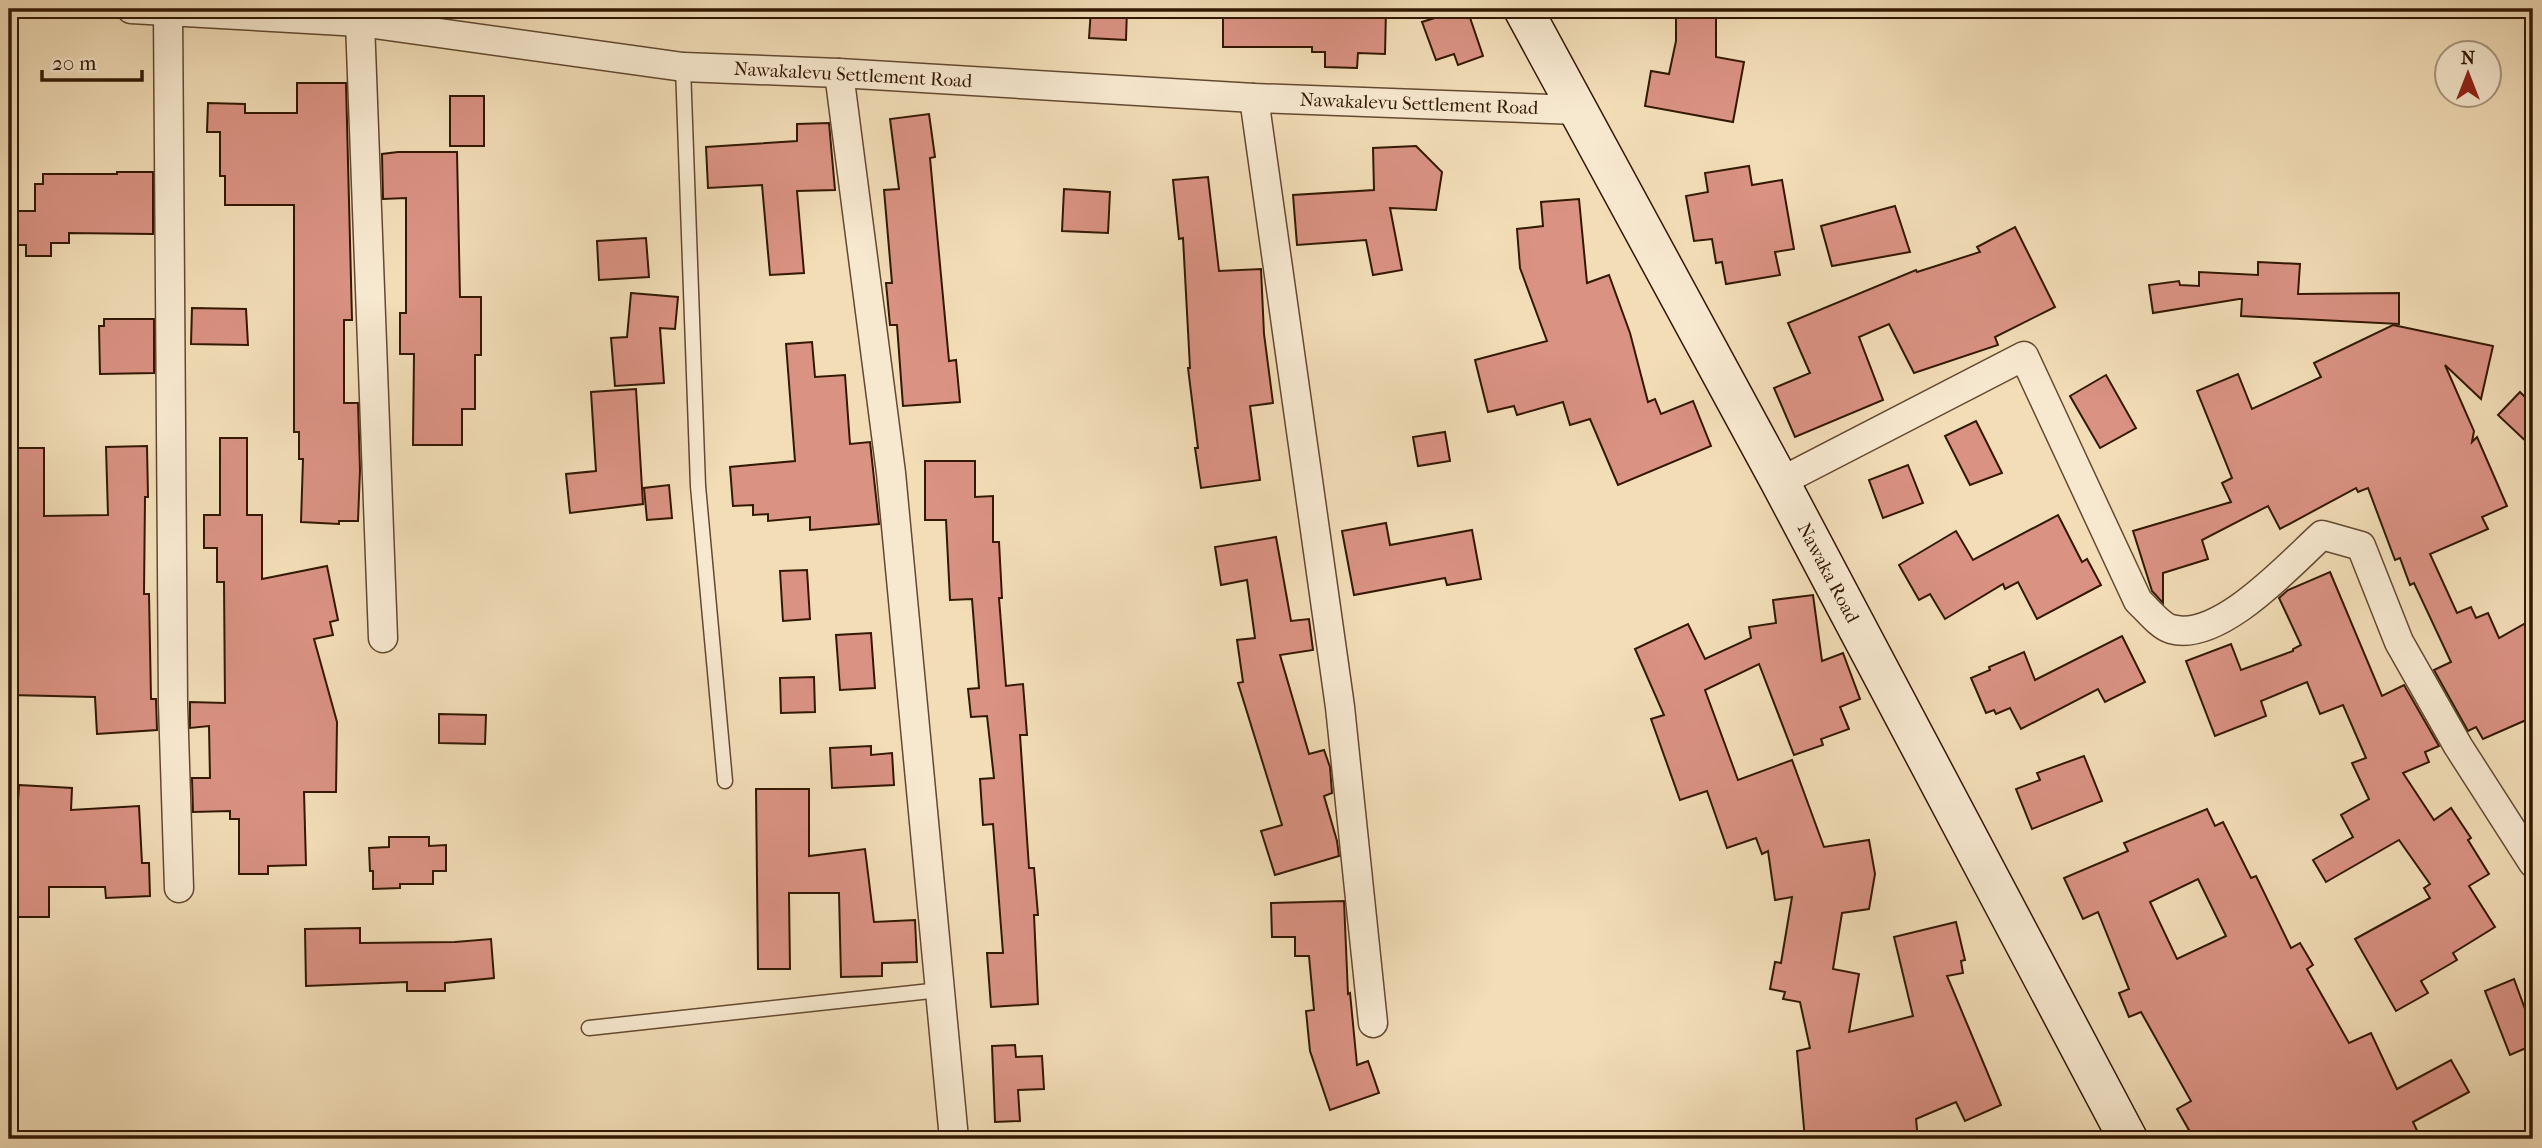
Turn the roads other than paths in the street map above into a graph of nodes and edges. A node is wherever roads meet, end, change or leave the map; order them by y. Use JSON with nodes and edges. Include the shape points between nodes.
{"nodes":[{"id":1,"x":131,"y":9,"type":"edge"},
{"id":2,"x":1523,"y":9,"type":"edge"},
{"id":3,"x":168,"y":12,"type":"junction"},
{"id":4,"x":360,"y":22,"type":"junction"},
{"id":5,"x":683,"y":67,"type":"junction"},
{"id":6,"x":839,"y":73,"type":"junction"},
{"id":7,"x":1254,"y":98,"type":"junction"},
{"id":8,"x":1577,"y":110,"type":"junction"},
{"id":9,"x":1780,"y":482,"type":"junction"},
{"id":10,"x":383,"y":638,"type":"dead end"},
{"id":11,"x":725,"y":781,"type":"dead end"},
{"id":12,"x":2533,"y":863,"type":"edge"},
{"id":13,"x":179,"y":888,"type":"dead end"},
{"id":14,"x":940,"y":990,"type":"junction"},
{"id":15,"x":1373,"y":1023,"type":"dead end"},
{"id":16,"x":589,"y":1028,"type":"dead end"},
{"id":17,"x":954,"y":1139,"type":"edge"},
{"id":18,"x":2128,"y":1139,"type":"edge"}],
"edges":[{"from":1,"to":3,"type":"street","name":"Nawakalevu Settlement Road"},
{"from":2,"to":8,"type":"street","name":"Nawaka Road"},
{"from":3,"to":4,"type":"street","name":"Nawakalevu Settlement Road"},
{"from":3,"to":13,"type":"street"},
{"from":4,"to":5,"type":"street","name":"Nawakalevu Settlement Road"},
{"from":4,"to":10,"type":"street"},
{"from":5,"to":6,"type":"street","name":"Nawakalevu Settlement Road"},
{"from":5,"to":11,"type":"lane","via":[[698,486]]},
{"from":6,"to":7,"type":"street","name":"Nawakalevu Settlement Road"},
{"from":6,"to":14,"type":"street","via":[[891,474]]},
{"from":7,"to":8,"type":"street","name":"Nawakalevu Settlement Road"},
{"from":7,"to":15,"type":"street","via":[[1340,707]]},
{"from":8,"to":9,"type":"street","name":"Nawaka Road"},
{"from":9,"to":12,"type":"street","via":[[2024,356],[2138,601],[2169,629],[2195,631],[2247,605],[2322,535],[2361,546],[2399,642]]},
{"from":9,"to":18,"type":"street","name":"Nawaka Road"},
{"from":14,"to":16,"type":"lane"},
{"from":14,"to":17,"type":"street"}]}
